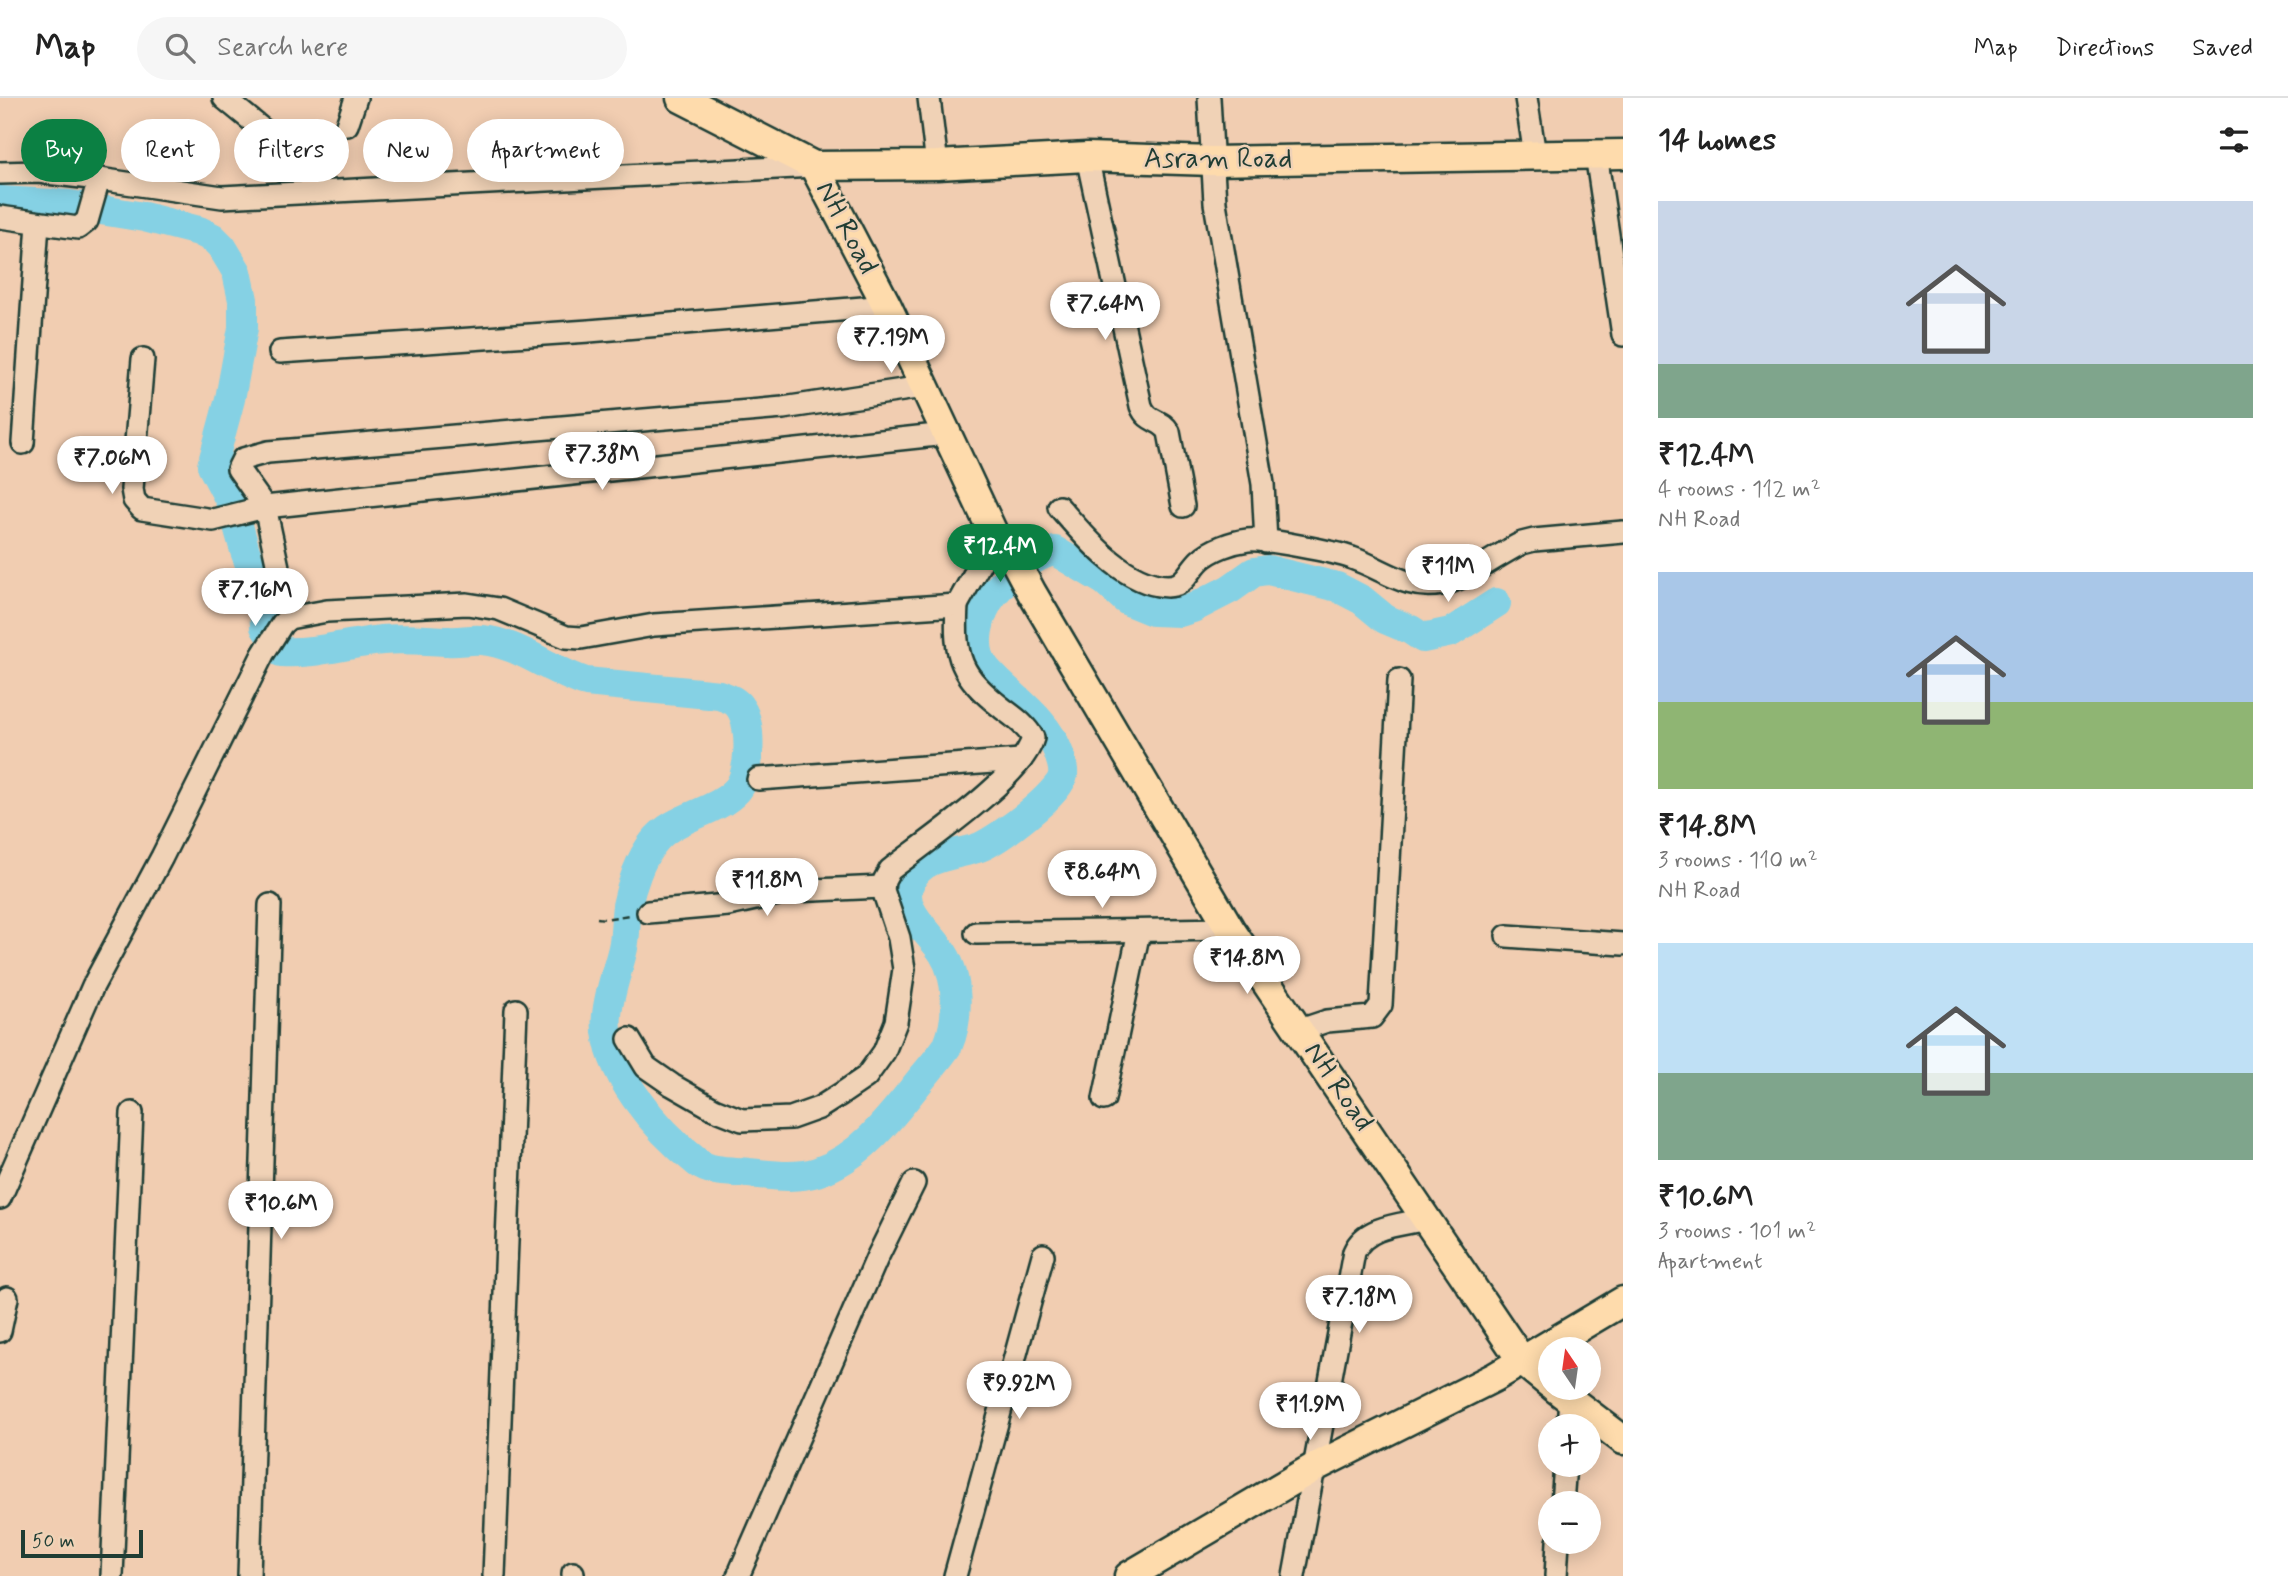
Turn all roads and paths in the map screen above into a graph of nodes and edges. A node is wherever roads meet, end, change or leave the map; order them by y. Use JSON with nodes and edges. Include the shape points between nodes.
{"nodes":[{"id":1,"x":224,"y":98,"type":"edge"},
{"id":2,"x":356,"y":98,"type":"edge"},
{"id":3,"x":681,"y":98,"type":"edge"},
{"id":4,"x":929,"y":98,"type":"edge"},
{"id":5,"x":1209,"y":98,"type":"edge"},
{"id":6,"x":1526,"y":98,"type":"edge"},
{"id":7,"x":250,"y":119,"type":"edge"},
{"id":8,"x":349,"y":119,"type":"edge"},
{"id":9,"x":1609,"y":154,"type":"edge"},
{"id":10,"x":1535,"y":155,"type":"junction"},
{"id":11,"x":1087,"y":157,"type":"junction"},
{"id":12,"x":1213,"y":161,"type":"junction"},
{"id":13,"x":937,"y":165,"type":"junction"},
{"id":14,"x":814,"y":166,"type":"junction"},
{"id":15,"x":0,"y":173,"type":"edge"},
{"id":16,"x":21,"y":173,"type":"edge"},
{"id":17,"x":92,"y":182,"type":"edge"},
{"id":18,"x":100,"y":182,"type":"edge"},
{"id":19,"x":0,"y":217,"type":"edge"},
{"id":20,"x":38,"y":223,"type":"junction"},
{"id":21,"x":887,"y":306,"type":"junction"},
{"id":22,"x":1623,"y":335,"type":"edge"},
{"id":23,"x":280,"y":352,"type":"dead end"},
{"id":24,"x":143,"y":359,"type":"dead end"},
{"id":25,"x":923,"y":387,"type":"junction"},
{"id":26,"x":946,"y":434,"type":"junction"},
{"id":27,"x":23,"y":443,"type":"dead end"},
{"id":28,"x":1183,"y":506,"type":"dead end"},
{"id":29,"x":1059,"y":508,"type":"dead end"},
{"id":30,"x":258,"y":509,"type":"junction"},
{"id":31,"x":1623,"y":532,"type":"edge"},
{"id":32,"x":1266,"y":542,"type":"junction"},
{"id":33,"x":1003,"y":545,"type":"junction"},
{"id":34,"x":957,"y":605,"type":"junction"},
{"id":35,"x":286,"y":621,"type":"junction"},
{"id":36,"x":1399,"y":680,"type":"dead end"},
{"id":37,"x":1021,"y":760,"type":"junction"},
{"id":38,"x":758,"y":779,"type":"dead end"},
{"id":39,"x":883,"y":887,"type":"junction"},
{"id":40,"x":270,"y":905,"type":"dead end"},
{"id":41,"x":648,"y":912,"type":"joint"},
{"id":42,"x":597,"y":918,"type":"dead end"},
{"id":43,"x":1230,"y":929,"type":"junction"},
{"id":44,"x":1139,"y":931,"type":"junction"},
{"id":45,"x":976,"y":933,"type":"dead end"},
{"id":46,"x":1507,"y":936,"type":"dead end"},
{"id":47,"x":1623,"y":944,"type":"edge"},
{"id":48,"x":516,"y":1010,"type":"dead end"},
{"id":49,"x":1300,"y":1030,"type":"junction"},
{"id":50,"x":629,"y":1039,"type":"dead end"},
{"id":51,"x":1104,"y":1099,"type":"dead end"},
{"id":52,"x":132,"y":1113,"type":"dead end"},
{"id":53,"x":914,"y":1183,"type":"dead end"},
{"id":54,"x":0,"y":1198,"type":"edge"},
{"id":55,"x":1427,"y":1219,"type":"junction"},
{"id":56,"x":1043,"y":1255,"type":"dead end"},
{"id":57,"x":7,"y":1298,"type":"dead end"},
{"id":58,"x":1623,"y":1301,"type":"edge"},
{"id":59,"x":0,"y":1331,"type":"edge"},
{"id":60,"x":1522,"y":1361,"type":"junction"},
{"id":61,"x":1538,"y":1377,"type":"edge"},
{"id":62,"x":1563,"y":1400,"type":"edge"},
{"id":63,"x":1623,"y":1440,"type":"edge"},
{"id":64,"x":1313,"y":1468,"type":"junction"},
{"id":65,"x":1558,"y":1554,"type":"edge"},
{"id":66,"x":112,"y":1576,"type":"edge"},
{"id":67,"x":249,"y":1576,"type":"edge"},
{"id":68,"x":494,"y":1576,"type":"edge"},
{"id":69,"x":738,"y":1576,"type":"edge"},
{"id":70,"x":955,"y":1576,"type":"edge"},
{"id":71,"x":1129,"y":1576,"type":"edge"},
{"id":72,"x":1294,"y":1576,"type":"edge"},
{"id":73,"x":1556,"y":1576,"type":"edge"}],
"edges":[{"from":1,"to":7,"type":"street"},
{"from":2,"to":8,"type":"street"},
{"from":3,"to":14,"type":"main road"},
{"from":4,"to":13,"type":"street"},
{"from":5,"to":12,"type":"street"},
{"from":6,"to":10,"type":"street"},
{"from":9,"to":10,"type":"main road","name":"Asram Road"},
{"from":9,"to":22,"type":"street"},
{"from":10,"to":12,"type":"main road","name":"Asram Road"},
{"from":11,"to":12,"type":"main road","name":"Asram Road"},
{"from":11,"to":13,"type":"main road","name":"Asram Road"},
{"from":11,"to":28,"type":"street","via":[[1141,406],[1146,417],[1169,432]]},
{"from":12,"to":32,"type":"street","via":[[1215,203],[1263,484]]},
{"from":13,"to":14,"type":"main road","name":"Asram Road"},
{"from":14,"to":18,"type":"street","via":[[222,197]]},
{"from":14,"to":21,"type":"main road","name":"NH Road"},
{"from":15,"to":16,"type":"street"},
{"from":17,"to":20,"type":"street","via":[[87,221],[78,228]]},
{"from":19,"to":20,"type":"street"},
{"from":20,"to":27,"type":"street"},
{"from":21,"to":23,"type":"street"},
{"from":21,"to":25,"type":"main road","name":"NH Road"},
{"from":24,"to":30,"type":"street","via":[[132,489],[137,506],[214,520]]},
{"from":25,"to":26,"type":"main road","name":"NH Road"},
{"from":25,"to":30,"type":"street","via":[[783,408],[268,452],[243,459],[238,469]]},
{"from":26,"to":30,"type":"street"},
{"from":26,"to":33,"type":"main road","name":"NH Road"},
{"from":29,"to":32,"type":"street","via":[[1100,551],[1138,579],[1158,585],[1186,580],[1200,561],[1229,545],[1251,539]]},
{"from":30,"to":35,"type":"street"},
{"from":31,"to":32,"type":"street","via":[[1522,543],[1450,582],[1426,586],[1332,552]]},
{"from":33,"to":34,"type":"street"},
{"from":33,"to":43,"type":"main road","name":"NH Road"},
{"from":34,"to":35,"type":"street","via":[[654,625],[581,638],[499,609],[467,604],[327,611]]},
{"from":34,"to":37,"type":"street","via":[[964,669],[1032,738]]},
{"from":35,"to":54,"type":"street","via":[[263,654],[93,986]]},
{"from":36,"to":49,"type":"street","via":[[1381,1005],[1372,1017],[1328,1021]]},
{"from":37,"to":38,"type":"street"},
{"from":37,"to":39,"type":"street","via":[[989,792],[890,870]]},
{"from":39,"to":41,"type":"street","via":[[792,891],[729,905]]},
{"from":39,"to":50,"type":"street","via":[[900,937],[904,970],[896,1022],[884,1052],[866,1077],[819,1108],[791,1118],[742,1120],[672,1086],[646,1067]]},
{"from":40,"to":67,"type":"street"},
{"from":41,"to":42,"type":"path"},
{"from":43,"to":44,"type":"street"},
{"from":43,"to":49,"type":"main road","name":"NH Road"},
{"from":44,"to":45,"type":"street"},
{"from":44,"to":51,"type":"street"},
{"from":46,"to":47,"type":"street"},
{"from":48,"to":68,"type":"street"},
{"from":49,"to":55,"type":"main road","name":"NH Road"},
{"from":52,"to":66,"type":"street"},
{"from":53,"to":69,"type":"street"},
{"from":55,"to":60,"type":"main road","name":"NH Road"},
{"from":55,"to":64,"type":"street","via":[[1368,1234],[1354,1252]]},
{"from":56,"to":70,"type":"street"},
{"from":57,"to":59,"type":"street"},
{"from":58,"to":60,"type":"main road"},
{"from":60,"to":61,"type":"main road","name":"NH Road"},
{"from":60,"to":64,"type":"main road"},
{"from":62,"to":63,"type":"main road","name":"NH Road"},
{"from":64,"to":71,"type":"main road"},
{"from":64,"to":72,"type":"street"},
{"from":65,"to":73,"type":"street"}]}
